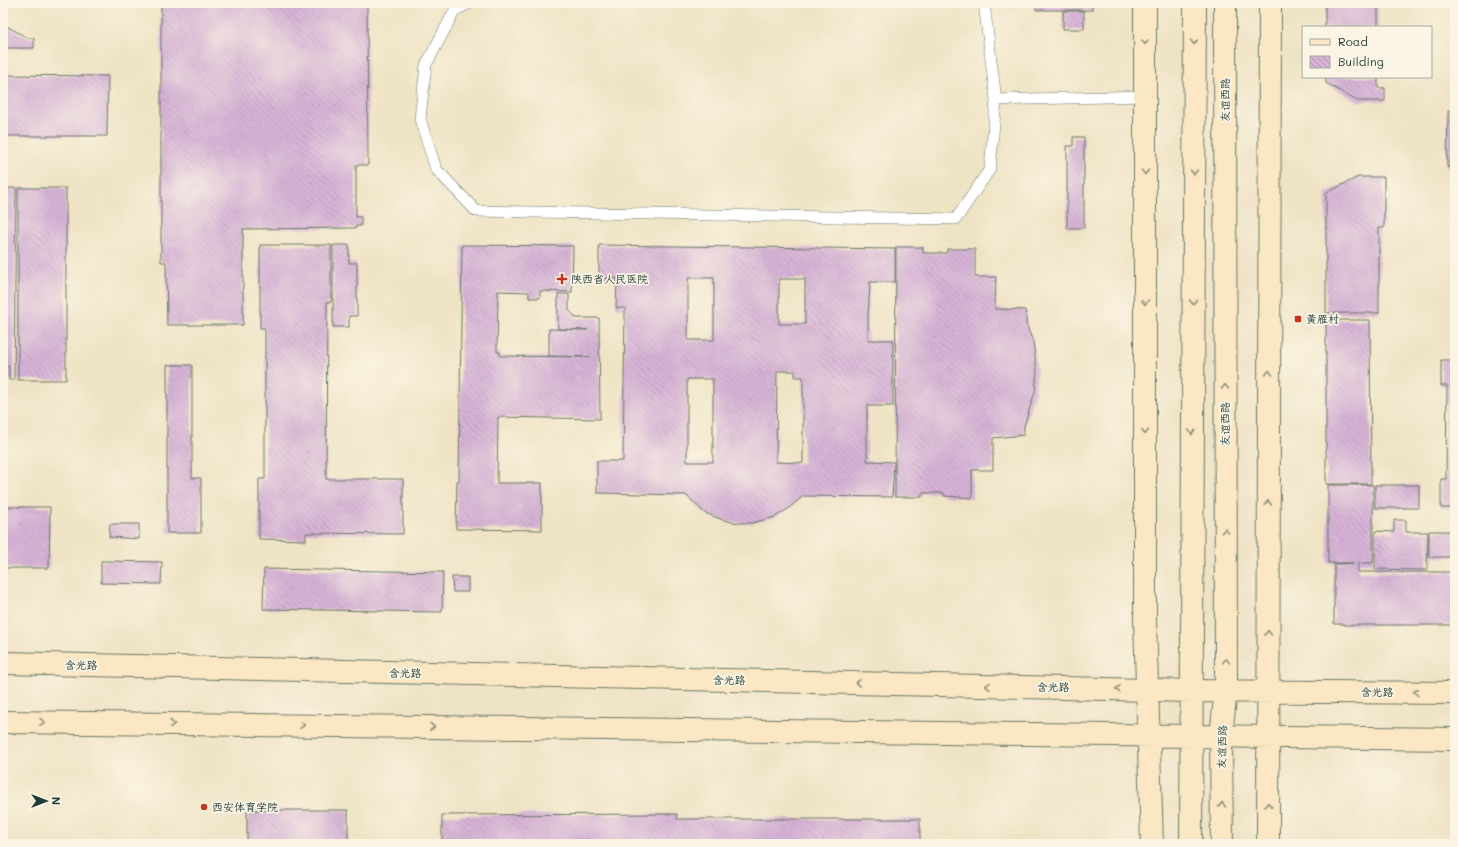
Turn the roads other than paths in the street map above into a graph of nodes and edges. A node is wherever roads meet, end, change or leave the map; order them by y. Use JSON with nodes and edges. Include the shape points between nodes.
{"nodes":[{"id":1,"x":470,"y":3,"type":"edge"},
{"id":2,"x":984,"y":3,"type":"edge"},
{"id":3,"x":1145,"y":3,"type":"edge"},
{"id":4,"x":1194,"y":3,"type":"edge"},
{"id":5,"x":1225,"y":3,"type":"edge"},
{"id":6,"x":1270,"y":3,"type":"edge"},
{"id":7,"x":1145,"y":96,"type":"junction"},
{"id":8,"x":996,"y":100,"type":"junction"},
{"id":9,"x":3,"y":663,"type":"edge"},
{"id":10,"x":1148,"y":690,"type":"junction"},
{"id":11,"x":1226,"y":690,"type":"junction"},
{"id":12,"x":1191,"y":691,"type":"junction"},
{"id":13,"x":1268,"y":691,"type":"junction"},
{"id":14,"x":1455,"y":693,"type":"edge"},
{"id":15,"x":3,"y":722,"type":"edge"},
{"id":16,"x":1150,"y":736,"type":"junction"},
{"id":17,"x":1190,"y":736,"type":"junction"},
{"id":18,"x":1221,"y":736,"type":"junction"},
{"id":19,"x":1268,"y":736,"type":"junction"},
{"id":20,"x":1455,"y":739,"type":"edge"},
{"id":21,"x":1152,"y":844,"type":"edge"},
{"id":22,"x":1191,"y":844,"type":"edge"},
{"id":23,"x":1222,"y":844,"type":"edge"},
{"id":24,"x":1268,"y":844,"type":"edge"}],
"edges":[{"from":1,"to":8,"type":"lane","via":[[456,10],[426,65],[420,119],[436,169],[476,211],[956,219],[990,169]]},
{"from":2,"to":8,"type":"lane"},
{"from":3,"to":7,"type":"main road","one_way":true},
{"from":4,"to":12,"type":"main road","one_way":true},
{"from":11,"to":5,"type":"main road","name":"友谊西路","one_way":true},
{"from":13,"to":6,"type":"main road","one_way":true},
{"from":7,"to":8,"type":"lane"},
{"from":7,"to":10,"type":"main road","one_way":true,"via":[[1145,620]]},
{"from":10,"to":9,"type":"main road","name":"含光路","one_way":true},
{"from":10,"to":12,"type":"main road","name":"含光路"},
{"from":10,"to":16,"type":"main road"},
{"from":11,"to":12,"type":"main road","name":"含光路"},
{"from":11,"to":13,"type":"main road","name":"含光路"},
{"from":11,"to":18,"type":"main road","name":"友谊西路"},
{"from":12,"to":17,"type":"main road"},
{"from":14,"to":13,"type":"main road","name":"含光路","one_way":true},
{"from":13,"to":19,"type":"main road"},
{"from":15,"to":16,"type":"main road","one_way":true},
{"from":16,"to":17,"type":"main road"},
{"from":16,"to":21,"type":"main road"},
{"from":17,"to":18,"type":"main road"},
{"from":17,"to":22,"type":"main road"},
{"from":18,"to":19,"type":"main road"},
{"from":23,"to":18,"type":"main road","name":"友谊西路","one_way":true},
{"from":19,"to":20,"type":"main road"},
{"from":24,"to":19,"type":"main road","one_way":true}]}
